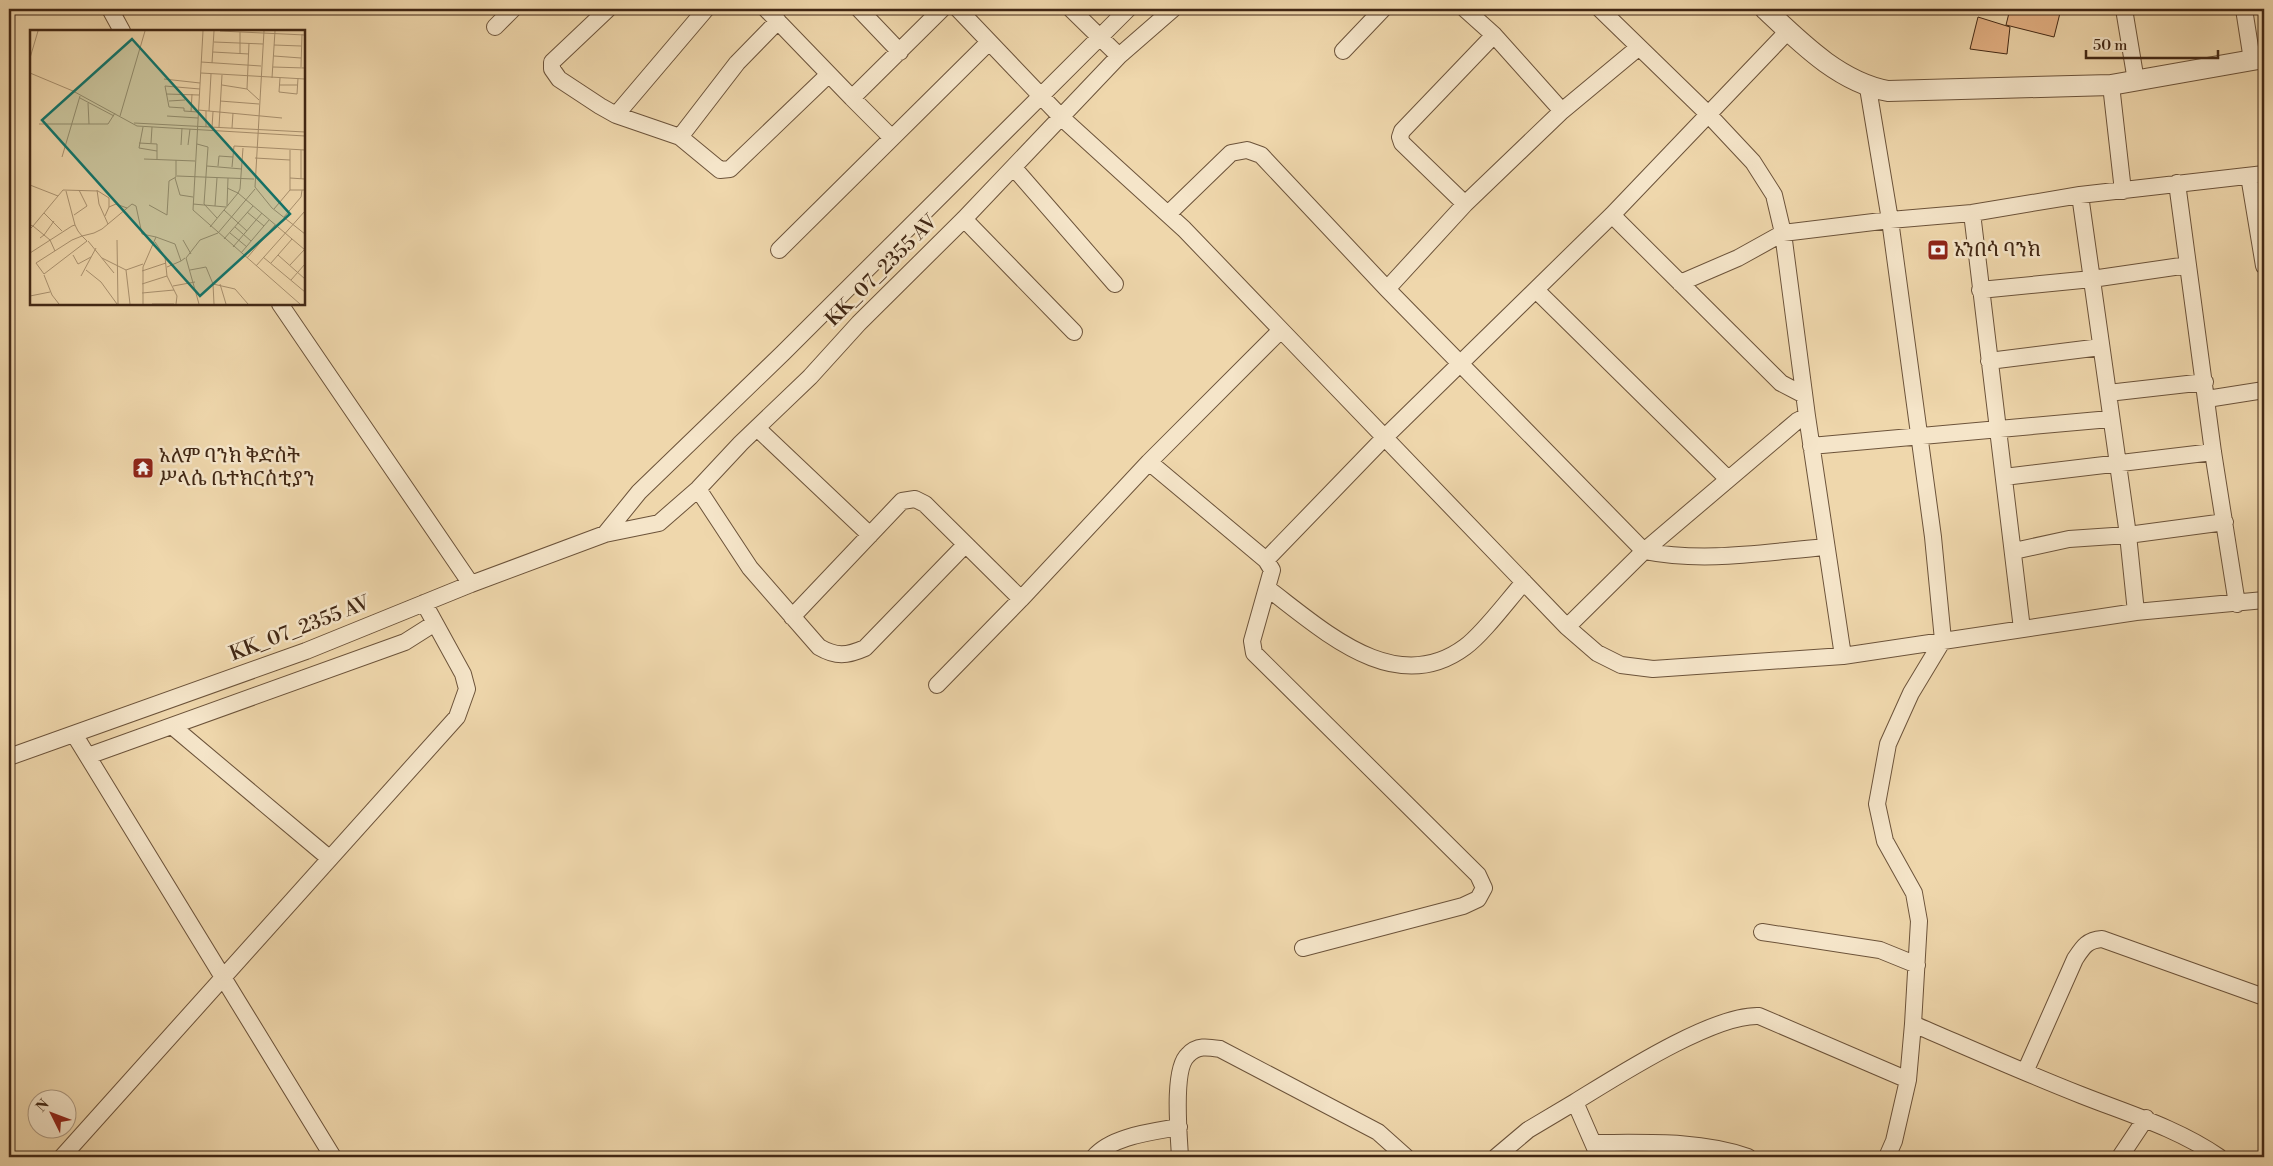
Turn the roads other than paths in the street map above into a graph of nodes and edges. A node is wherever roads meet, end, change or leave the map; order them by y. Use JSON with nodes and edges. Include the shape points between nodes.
{"nodes":[{"id":1,"x":110,"y":9,"type":"edge"},
{"id":2,"x":513,"y":9,"type":"edge"},
{"id":3,"x":608,"y":9,"type":"edge"},
{"id":4,"x":706,"y":9,"type":"edge"},
{"id":5,"x":766,"y":9,"type":"edge"},
{"id":6,"x":859,"y":9,"type":"edge"},
{"id":7,"x":942,"y":9,"type":"edge"},
{"id":8,"x":958,"y":9,"type":"edge"},
{"id":9,"x":1071,"y":9,"type":"edge"},
{"id":10,"x":1128,"y":9,"type":"edge"},
{"id":11,"x":1173,"y":9,"type":"edge"},
{"id":12,"x":1383,"y":9,"type":"edge"},
{"id":13,"x":1465,"y":9,"type":"edge"},
{"id":14,"x":1600,"y":9,"type":"edge"},
{"id":15,"x":1765,"y":9,"type":"edge"},
{"id":16,"x":2124,"y":9,"type":"edge"},
{"id":17,"x":2244,"y":9,"type":"edge"},
{"id":18,"x":778,"y":21,"type":"junction"},
{"id":19,"x":495,"y":27,"type":"dead end"},
{"id":20,"x":121,"y":30,"type":"edge"},
{"id":21,"x":1788,"y":31,"type":"junction"},
{"id":22,"x":1494,"y":35,"type":"junction"},
{"id":23,"x":1098,"y":36,"type":"junction"},
{"id":24,"x":989,"y":42,"type":"junction"},
{"id":25,"x":1639,"y":47,"type":"junction"},
{"id":26,"x":1342,"y":51,"type":"dead end"},
{"id":27,"x":900,"y":52,"type":"junction"},
{"id":28,"x":1119,"y":56,"type":"junction"},
{"id":29,"x":2258,"y":59,"type":"edge"},
{"id":30,"x":828,"y":75,"type":"junction"},
{"id":31,"x":2136,"y":81,"type":"junction"},
{"id":32,"x":2111,"y":85,"type":"junction"},
{"id":33,"x":1868,"y":88,"type":"junction"},
{"id":34,"x":1042,"y":97,"type":"junction"},
{"id":35,"x":852,"y":98,"type":"junction"},
{"id":36,"x":1562,"y":111,"type":"junction"},
{"id":37,"x":1708,"y":114,"type":"junction"},
{"id":38,"x":616,"y":115,"type":"junction"},
{"id":39,"x":1062,"y":118,"type":"junction"},
{"id":40,"x":680,"y":137,"type":"junction"},
{"id":41,"x":892,"y":138,"type":"junction"},
{"id":42,"x":1014,"y":168,"type":"junction"},
{"id":43,"x":2256,"y":175,"type":"edge"},
{"id":44,"x":2177,"y":183,"type":"junction"},
{"id":45,"x":2123,"y":191,"type":"junction"},
{"id":46,"x":2080,"y":195,"type":"junction"},
{"id":47,"x":1465,"y":204,"type":"junction"},
{"id":48,"x":1972,"y":213,"type":"junction"},
{"id":49,"x":1168,"y":214,"type":"junction"},
{"id":50,"x":1612,"y":215,"type":"junction"},
{"id":51,"x":964,"y":219,"type":"junction"},
{"id":52,"x":1890,"y":220,"type":"junction"},
{"id":53,"x":1783,"y":233,"type":"junction"},
{"id":54,"x":2263,"y":247,"type":"edge"},
{"id":55,"x":779,"y":250,"type":"dead end"},
{"id":56,"x":2188,"y":265,"type":"junction"},
{"id":57,"x":2264,"y":266,"type":"edge"},
{"id":58,"x":2092,"y":279,"type":"junction"},
{"id":59,"x":1680,"y":283,"type":"junction"},
{"id":60,"x":1115,"y":284,"type":"dead end"},
{"id":61,"x":1387,"y":289,"type":"junction"},
{"id":62,"x":1536,"y":290,"type":"junction"},
{"id":63,"x":1980,"y":290,"type":"junction"},
{"id":64,"x":281,"y":305,"type":"edge"},
{"id":65,"x":1281,"y":330,"type":"junction"},
{"id":66,"x":1074,"y":332,"type":"dead end"},
{"id":67,"x":2101,"y":347,"type":"junction"},
{"id":68,"x":1989,"y":361,"type":"junction"},
{"id":69,"x":1462,"y":365,"type":"junction"},
{"id":70,"x":2205,"y":382,"type":"junction"},
{"id":71,"x":2264,"y":390,"type":"edge"},
{"id":72,"x":2108,"y":393,"type":"junction"},
{"id":73,"x":1804,"y":395,"type":"junction"},
{"id":74,"x":2207,"y":399,"type":"junction"},
{"id":75,"x":1807,"y":416,"type":"junction"},
{"id":76,"x":2110,"y":418,"type":"junction"},
{"id":77,"x":757,"y":428,"type":"junction"},
{"id":78,"x":1998,"y":429,"type":"junction"},
{"id":79,"x":1918,"y":437,"type":"junction"},
{"id":80,"x":1384,"y":438,"type":"junction"},
{"id":81,"x":1811,"y":446,"type":"junction"},
{"id":82,"x":2213,"y":452,"type":"junction"},
{"id":83,"x":1149,"y":462,"type":"junction"},
{"id":84,"x":2116,"y":463,"type":"junction"},
{"id":85,"x":2004,"y":477,"type":"junction"},
{"id":86,"x":1728,"y":479,"type":"junction"},
{"id":87,"x":698,"y":489,"type":"junction"},
{"id":88,"x":2225,"y":522,"type":"junction"},
{"id":89,"x":605,"y":534,"type":"junction"},
{"id":90,"x":870,"y":535,"type":"junction"},
{"id":91,"x":2128,"y":535,"type":"junction"},
{"id":92,"x":965,"y":545,"type":"junction"},
{"id":93,"x":1826,"y":546,"type":"junction"},
{"id":94,"x":1644,"y":551,"type":"junction"},
{"id":95,"x":2014,"y":551,"type":"junction"},
{"id":96,"x":1266,"y":560,"type":"junction"},
{"id":97,"x":1524,"y":582,"type":"junction"},
{"id":98,"x":471,"y":584,"type":"junction"},
{"id":99,"x":1267,"y":588,"type":"junction"},
{"id":100,"x":1021,"y":599,"type":"junction"},
{"id":101,"x":2264,"y":600,"type":"edge"},
{"id":102,"x":424,"y":603,"type":"junction"},
{"id":103,"x":2236,"y":604,"type":"junction"},
{"id":104,"x":2136,"y":612,"type":"junction"},
{"id":105,"x":792,"y":617,"type":"junction"},
{"id":106,"x":435,"y":623,"type":"junction"},
{"id":107,"x":1567,"y":627,"type":"junction"},
{"id":108,"x":2022,"y":629,"type":"junction"},
{"id":109,"x":1943,"y":640,"type":"junction"},
{"id":110,"x":1843,"y":656,"type":"junction"},
{"id":111,"x":937,"y":685,"type":"dead end"},
{"id":112,"x":172,"y":726,"type":"junction"},
{"id":113,"x":74,"y":734,"type":"junction"},
{"id":114,"x":88,"y":756,"type":"junction"},
{"id":115,"x":9,"y":757,"type":"edge"},
{"id":116,"x":329,"y":858,"type":"junction"},
{"id":117,"x":1762,"y":932,"type":"dead end"},
{"id":118,"x":1303,"y":948,"type":"dead end"},
{"id":119,"x":1917,"y":965,"type":"junction"},
{"id":120,"x":222,"y":976,"type":"junction"},
{"id":121,"x":2264,"y":997,"type":"edge"},
{"id":122,"x":1913,"y":1024,"type":"junction"},
{"id":123,"x":2025,"y":1072,"type":"junction"},
{"id":124,"x":1908,"y":1080,"type":"junction"},
{"id":125,"x":1575,"y":1102,"type":"junction"},
{"id":126,"x":2146,"y":1118,"type":"junction"},
{"id":127,"x":1179,"y":1127,"type":"junction"},
{"id":128,"x":1596,"y":1150,"type":"edge"},
{"id":129,"x":62,"y":1157,"type":"edge"},
{"id":130,"x":333,"y":1157,"type":"edge"},
{"id":131,"x":1094,"y":1157,"type":"edge"},
{"id":132,"x":1180,"y":1157,"type":"edge"},
{"id":133,"x":1406,"y":1157,"type":"edge"},
{"id":134,"x":1496,"y":1157,"type":"edge"},
{"id":135,"x":1748,"y":1157,"type":"edge"},
{"id":136,"x":1888,"y":1157,"type":"edge"},
{"id":137,"x":2120,"y":1157,"type":"edge"},
{"id":138,"x":2220,"y":1157,"type":"edge"}],
"edges":[{"from":1,"to":20,"type":"street"},
{"from":2,"to":19,"type":"street"},
{"from":3,"to":38,"type":"street","via":[[552,62],[552,69],[559,79]]},
{"from":4,"to":38,"type":"street"},
{"from":5,"to":18,"type":"street"},
{"from":6,"to":27,"type":"street"},
{"from":7,"to":27,"type":"street"},
{"from":8,"to":24,"type":"street"},
{"from":9,"to":23,"type":"street"},
{"from":10,"to":23,"type":"street","name":"KK_07_2355 AV"},
{"from":11,"to":28,"type":"street","name":"KK_07_2355 AV"},
{"from":12,"to":26,"type":"street"},
{"from":13,"to":22,"type":"street"},
{"from":14,"to":25,"type":"street"},
{"from":15,"to":21,"type":"street"},
{"from":16,"to":31,"type":"street"},
{"from":17,"to":29,"type":"street"},
{"from":18,"to":30,"type":"street"},
{"from":18,"to":40,"type":"street","via":[[737,63]]},
{"from":21,"to":33,"type":"street","via":[[1827,63]]},
{"from":21,"to":37,"type":"street"},
{"from":22,"to":36,"type":"street"},
{"from":22,"to":47,"type":"street","via":[[1402,131],[1400,137],[1402,143]]},
{"from":23,"to":28,"type":"street"},
{"from":23,"to":34,"type":"street","name":"KK_07_2355 AV"},
{"from":24,"to":34,"type":"street"},
{"from":24,"to":41,"type":"street"},
{"from":25,"to":36,"type":"street"},
{"from":25,"to":37,"type":"street"},
{"from":27,"to":35,"type":"street"},
{"from":28,"to":39,"type":"street","name":"KK_07_2355 AV"},
{"from":29,"to":31,"type":"street"},
{"from":30,"to":35,"type":"street"},
{"from":30,"to":40,"type":"street","via":[[730,169],[720,170]]},
{"from":31,"to":32,"type":"street"},
{"from":32,"to":33,"type":"street","via":[[1920,91]]},
{"from":32,"to":45,"type":"street"},
{"from":33,"to":52,"type":"street"},
{"from":34,"to":39,"type":"street"},
{"from":34,"to":89,"type":"street","name":"KK_07_2355 AV","via":[[638,492]]},
{"from":35,"to":41,"type":"street"},
{"from":36,"to":47,"type":"street"},
{"from":37,"to":50,"type":"street"},
{"from":37,"to":53,"type":"street","via":[[1753,162],[1774,196]]},
{"from":38,"to":40,"type":"street"},
{"from":39,"to":42,"type":"street","name":"KK_07_2355 AV"},
{"from":39,"to":49,"type":"street"},
{"from":41,"to":55,"type":"street"},
{"from":42,"to":51,"type":"street","name":"KK_07_2355 AV"},
{"from":42,"to":60,"type":"street"},
{"from":43,"to":44,"type":"street"},
{"from":43,"to":54,"type":"street"},
{"from":44,"to":45,"type":"street"},
{"from":44,"to":56,"type":"street"},
{"from":45,"to":46,"type":"street"},
{"from":46,"to":48,"type":"street"},
{"from":46,"to":58,"type":"street"},
{"from":47,"to":61,"type":"street"},
{"from":48,"to":52,"type":"street"},
{"from":48,"to":63,"type":"street"},
{"from":49,"to":61,"type":"street","via":[[1231,153],[1247,150],[1261,155]]},
{"from":49,"to":65,"type":"street"},
{"from":50,"to":59,"type":"street"},
{"from":50,"to":62,"type":"street"},
{"from":51,"to":66,"type":"street"},
{"from":51,"to":77,"type":"street","name":"KK_07_2355 AV"},
{"from":52,"to":53,"type":"street"},
{"from":52,"to":79,"type":"street"},
{"from":53,"to":59,"type":"street","via":[[1738,258]]},
{"from":53,"to":73,"type":"street"},
{"from":54,"to":57,"type":"street"},
{"from":56,"to":58,"type":"street"},
{"from":56,"to":70,"type":"street"},
{"from":58,"to":63,"type":"street"},
{"from":58,"to":67,"type":"street"},
{"from":59,"to":73,"type":"street","via":[[1781,383]]},
{"from":61,"to":69,"type":"street"},
{"from":62,"to":69,"type":"street"},
{"from":62,"to":86,"type":"street"},
{"from":63,"to":68,"type":"street"},
{"from":64,"to":98,"type":"street"},
{"from":65,"to":80,"type":"street"},
{"from":65,"to":83,"type":"street"},
{"from":67,"to":68,"type":"street"},
{"from":67,"to":72,"type":"street"},
{"from":68,"to":78,"type":"street"},
{"from":69,"to":80,"type":"street"},
{"from":69,"to":94,"type":"street"},
{"from":70,"to":72,"type":"street"},
{"from":70,"to":74,"type":"street"},
{"from":71,"to":74,"type":"street"},
{"from":72,"to":76,"type":"street"},
{"from":73,"to":75,"type":"street"},
{"from":74,"to":82,"type":"street"},
{"from":75,"to":81,"type":"street"},
{"from":75,"to":86,"type":"street"},
{"from":76,"to":78,"type":"street"},
{"from":76,"to":84,"type":"street"},
{"from":77,"to":87,"type":"street","name":"KK_07_2355 AV"},
{"from":77,"to":90,"type":"street"},
{"from":78,"to":79,"type":"street"},
{"from":78,"to":85,"type":"street"},
{"from":79,"to":81,"type":"street"},
{"from":79,"to":109,"type":"street","via":[[1933,537]]},
{"from":80,"to":96,"type":"street"},
{"from":80,"to":97,"type":"street"},
{"from":81,"to":93,"type":"street"},
{"from":82,"to":84,"type":"street"},
{"from":82,"to":88,"type":"street"},
{"from":83,"to":96,"type":"street"},
{"from":83,"to":100,"type":"street"},
{"from":84,"to":85,"type":"street"},
{"from":84,"to":91,"type":"street"},
{"from":85,"to":95,"type":"street"},
{"from":86,"to":94,"type":"street"},
{"from":87,"to":89,"type":"street","name":"KK_07_2355 AV","via":[[659,523]]},
{"from":87,"to":105,"type":"street","via":[[750,568]]},
{"from":88,"to":91,"type":"street"},
{"from":88,"to":103,"type":"street"},
{"from":89,"to":98,"type":"street","name":"KK_07_2355 AV"},
{"from":90,"to":92,"type":"street","via":[[902,501],[914,499],[925,504]]},
{"from":90,"to":105,"type":"street"},
{"from":91,"to":95,"type":"street","via":[[2069,539]]},
{"from":91,"to":104,"type":"street"},
{"from":92,"to":100,"type":"street"},
{"from":92,"to":105,"type":"street","via":[[865,648],[848,656],[831,654],[819,647]]},
{"from":93,"to":94,"type":"street","via":[[1704,558]]},
{"from":93,"to":110,"type":"street"},
{"from":94,"to":107,"type":"street"},
{"from":95,"to":108,"type":"street"},
{"from":96,"to":99,"type":"street","via":[[1272,570]]},
{"from":97,"to":99,"type":"street","via":[[1468,646],[1429,665],[1382,663],[1340,643]]},
{"from":97,"to":107,"type":"street"},
{"from":98,"to":102,"type":"street","name":"KK_07_2355 AV"},
{"from":99,"to":118,"type":"street","via":[[1252,641],[1254,653],[1478,875],[1484,888],[1478,899],[1463,906]]},
{"from":100,"to":111,"type":"street"},
{"from":101,"to":103,"type":"street"},
{"from":102,"to":106,"type":"street"},
{"from":102,"to":113,"type":"street","name":"KK_07_2355 AV","via":[[306,651]]},
{"from":103,"to":104,"type":"street"},
{"from":104,"to":108,"type":"street"},
{"from":106,"to":112,"type":"street","via":[[405,642]]},
{"from":106,"to":116,"type":"street","via":[[463,674],[467,689],[457,717]]},
{"from":107,"to":110,"type":"street","via":[[1597,652],[1621,665],[1653,669]]},
{"from":108,"to":109,"type":"street"},
{"from":109,"to":110,"type":"street"},
{"from":109,"to":119,"type":"street","via":[[1911,692],[1888,744],[1877,804],[1885,841],[1914,893],[1919,921]]},
{"from":112,"to":114,"type":"street"},
{"from":112,"to":116,"type":"street"},
{"from":113,"to":114,"type":"street"},
{"from":113,"to":115,"type":"street","name":"KK_07_2355 AV"},
{"from":114,"to":120,"type":"street"},
{"from":116,"to":120,"type":"street"},
{"from":117,"to":119,"type":"street","via":[[1880,950]]},
{"from":119,"to":122,"type":"street"},
{"from":120,"to":129,"type":"street"},
{"from":120,"to":130,"type":"street"},
{"from":121,"to":123,"type":"street","via":[[2102,938],[2091,939],[2075,960]]},
{"from":122,"to":123,"type":"street"},
{"from":122,"to":124,"type":"street"},
{"from":123,"to":126,"type":"street"},
{"from":124,"to":125,"type":"street","via":[[1759,1016],[1747,1016],[1693,1036]]},
{"from":124,"to":136,"type":"street"},
{"from":125,"to":128,"type":"street"},
{"from":125,"to":134,"type":"street","via":[[1528,1130]]},
{"from":126,"to":137,"type":"street"},
{"from":126,"to":138,"type":"street","via":[[2194,1140]]},
{"from":127,"to":131,"type":"street","via":[[1133,1135]]},
{"from":127,"to":132,"type":"street"},
{"from":127,"to":133,"type":"street","via":[[1182,1062],[1188,1054],[1203,1046],[1220,1049],[1378,1132]]},
{"from":128,"to":135,"type":"street","via":[[1676,1143],[1728,1150]]}]}
